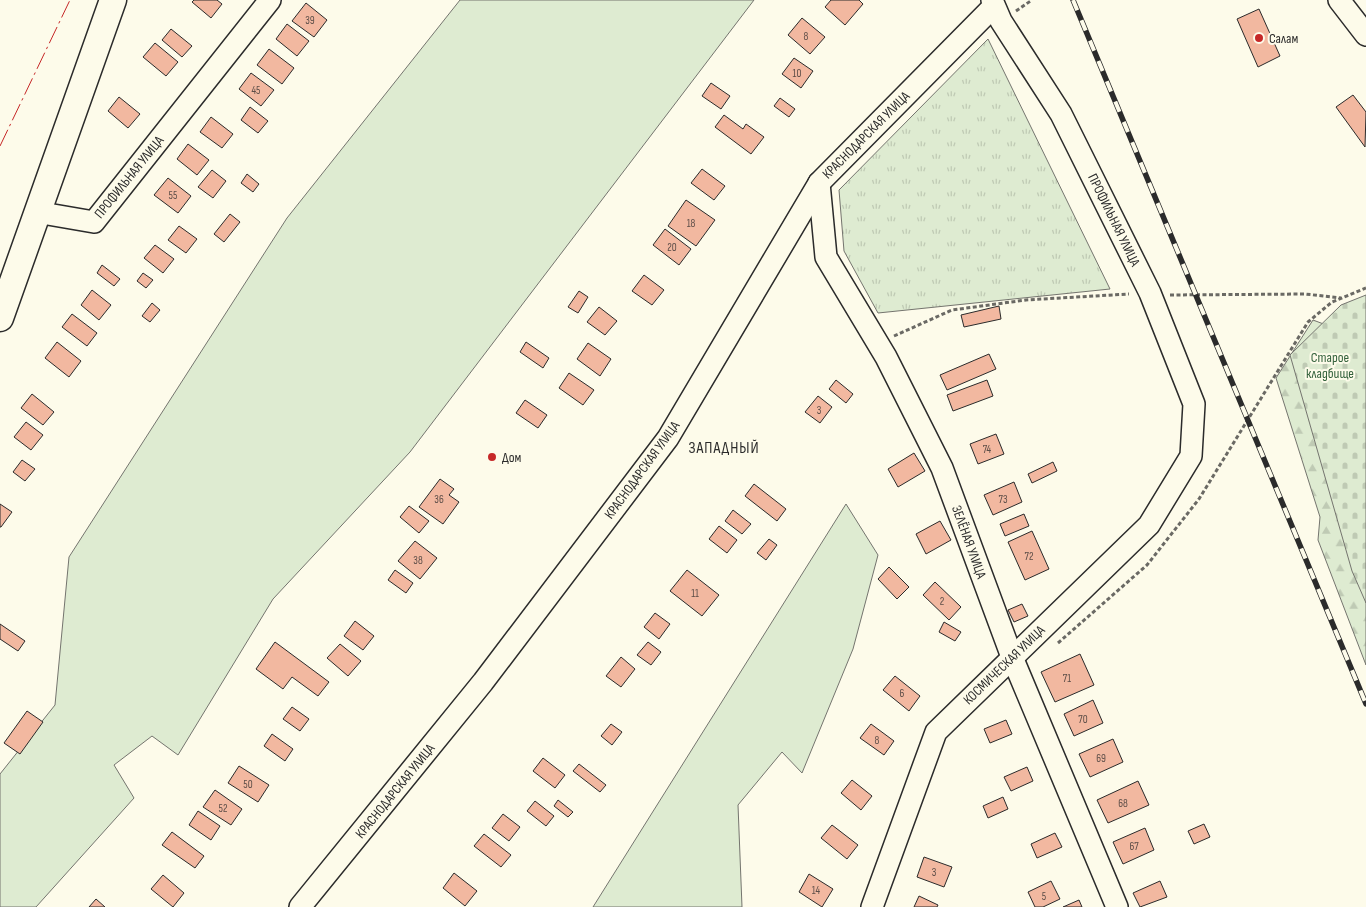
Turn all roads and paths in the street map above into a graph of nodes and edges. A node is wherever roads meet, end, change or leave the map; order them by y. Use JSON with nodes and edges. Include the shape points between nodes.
{"nodes":[{"id":1,"x":113,"y":0,"type":"edge"},
{"id":2,"x":270,"y":0,"type":"edge"},
{"id":3,"x":1340,"y":0,"type":"edge"},
{"id":4,"x":992,"y":3,"type":"edge"},
{"id":5,"x":1366,"y":36,"type":"edge"},
{"id":6,"x":819,"y":183,"type":"junction"},
{"id":7,"x":36,"y":212,"type":"junction"},
{"id":8,"x":1150,"y":293,"type":"junction"},
{"id":9,"x":1342,"y":298,"type":"dead end"},
{"id":10,"x":0,"y":318,"type":"edge"},
{"id":11,"x":878,"y":343,"type":"junction"},
{"id":12,"x":1190,"y":456,"type":"joint"},
{"id":13,"x":1012,"y":657,"type":"junction"},
{"id":14,"x":300,"y":907,"type":"edge"},
{"id":15,"x":872,"y":907,"type":"edge"},
{"id":16,"x":1117,"y":907,"type":"edge"}],
"edges":[{"from":1,"to":7,"type":"main road"},
{"from":2,"to":7,"type":"street","name":"ПРОФИЛЬНАЯ УЛИЦА","via":[[94,222]]},
{"from":3,"to":5,"type":"street"},
{"from":4,"to":6,"type":"street","name":"КРАСНОДАРСКАЯ УЛИЦА"},
{"from":4,"to":8,"type":"street","name":"ПРОФИЛЬНАЯ УЛИЦА","via":[[1061,114]]},
{"from":6,"to":11,"type":"street","name":"ЗЕЛЁНАЯ УЛИЦА","via":[[826,258]]},
{"from":6,"to":14,"type":"street","name":"КРАСНОДАРСКАЯ УЛИЦА","via":[[668,438],[483,682]]},
{"from":7,"to":10,"type":"main road"},
{"from":8,"to":9,"type":"path","via":[[1180,296],[1305,294]]},
{"from":8,"to":11,"type":"path","via":[[1026,300],[952,310]]},
{"from":8,"to":12,"type":"street","name":"ПРОФИЛЬНАЯ УЛИЦА","via":[[1194,404]]},
{"from":11,"to":13,"type":"street","name":"ЗЕЛЁНАЯ УЛИЦА","via":[[942,468]]},
{"from":12,"to":13,"type":"street","name":"КОСМИЧЕСКАЯ УЛИЦА","via":[[1149,525]]},
{"from":13,"to":15,"type":"street","name":"КОСМИЧЕСКАЯ УЛИЦА","via":[[936,732]]},
{"from":13,"to":16,"type":"street","name":"ЗЕЛЁНАЯ УЛИЦА"}]}
